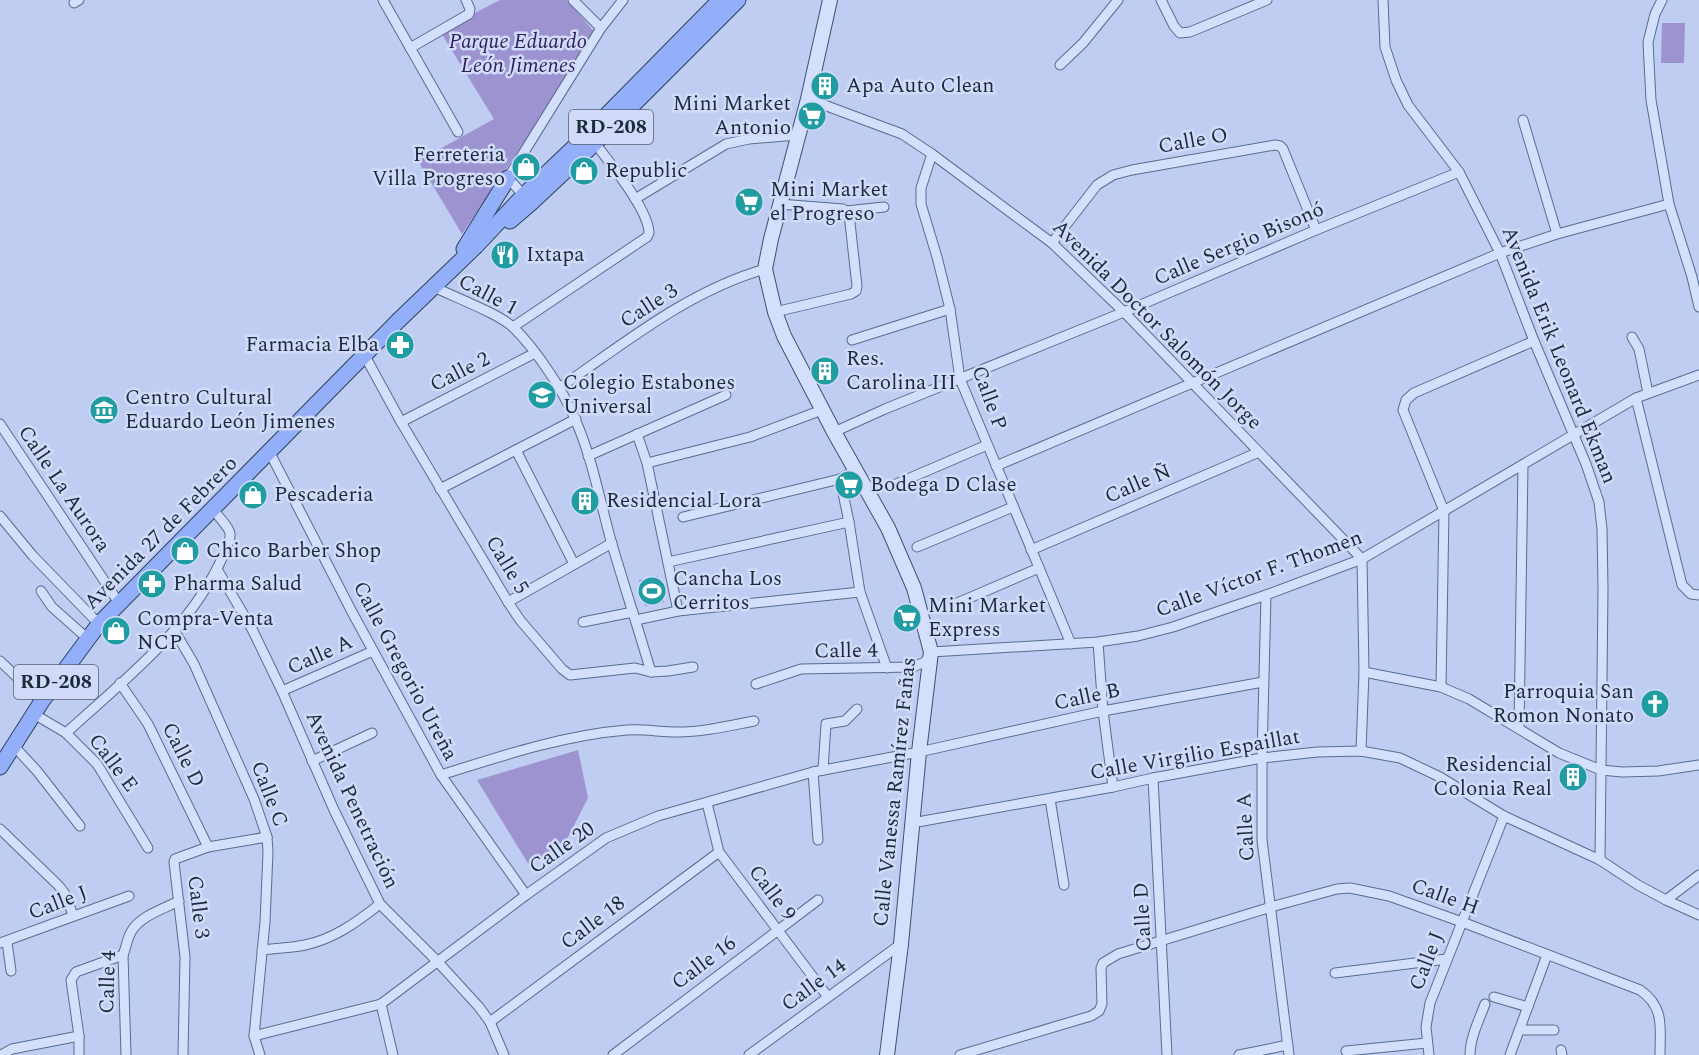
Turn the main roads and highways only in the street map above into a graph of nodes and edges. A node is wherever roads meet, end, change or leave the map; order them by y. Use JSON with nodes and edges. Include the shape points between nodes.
{"nodes":[{"id":1,"x":720,"y":0,"type":"edge"},
{"id":2,"x":738,"y":0,"type":"edge"},
{"id":3,"x":508,"y":178,"type":"road end"},
{"id":4,"x":527,"y":199,"type":"junction"},
{"id":5,"x":452,"y":270,"type":"junction"},
{"id":6,"x":0,"y":767,"type":"edge"}],
"edges":[{"from":1,"to":4,"type":"main road","name":"Avenida 27 de Febrero","number":"RD-208"},
{"from":2,"to":4,"type":"main road","name":"Avenida 27 de Febrero","number":"RD-208","via":[[595,143]]},
{"from":3,"to":5,"type":"main road"},
{"from":4,"to":5,"type":"main road","name":"Avenida 27 de Febrero","number":"RD-208","via":[[514,218]]},
{"from":5,"to":6,"type":"main road","name":"Avenida 27 de Febrero","number":"RD-208","via":[[99,624]]}]}
